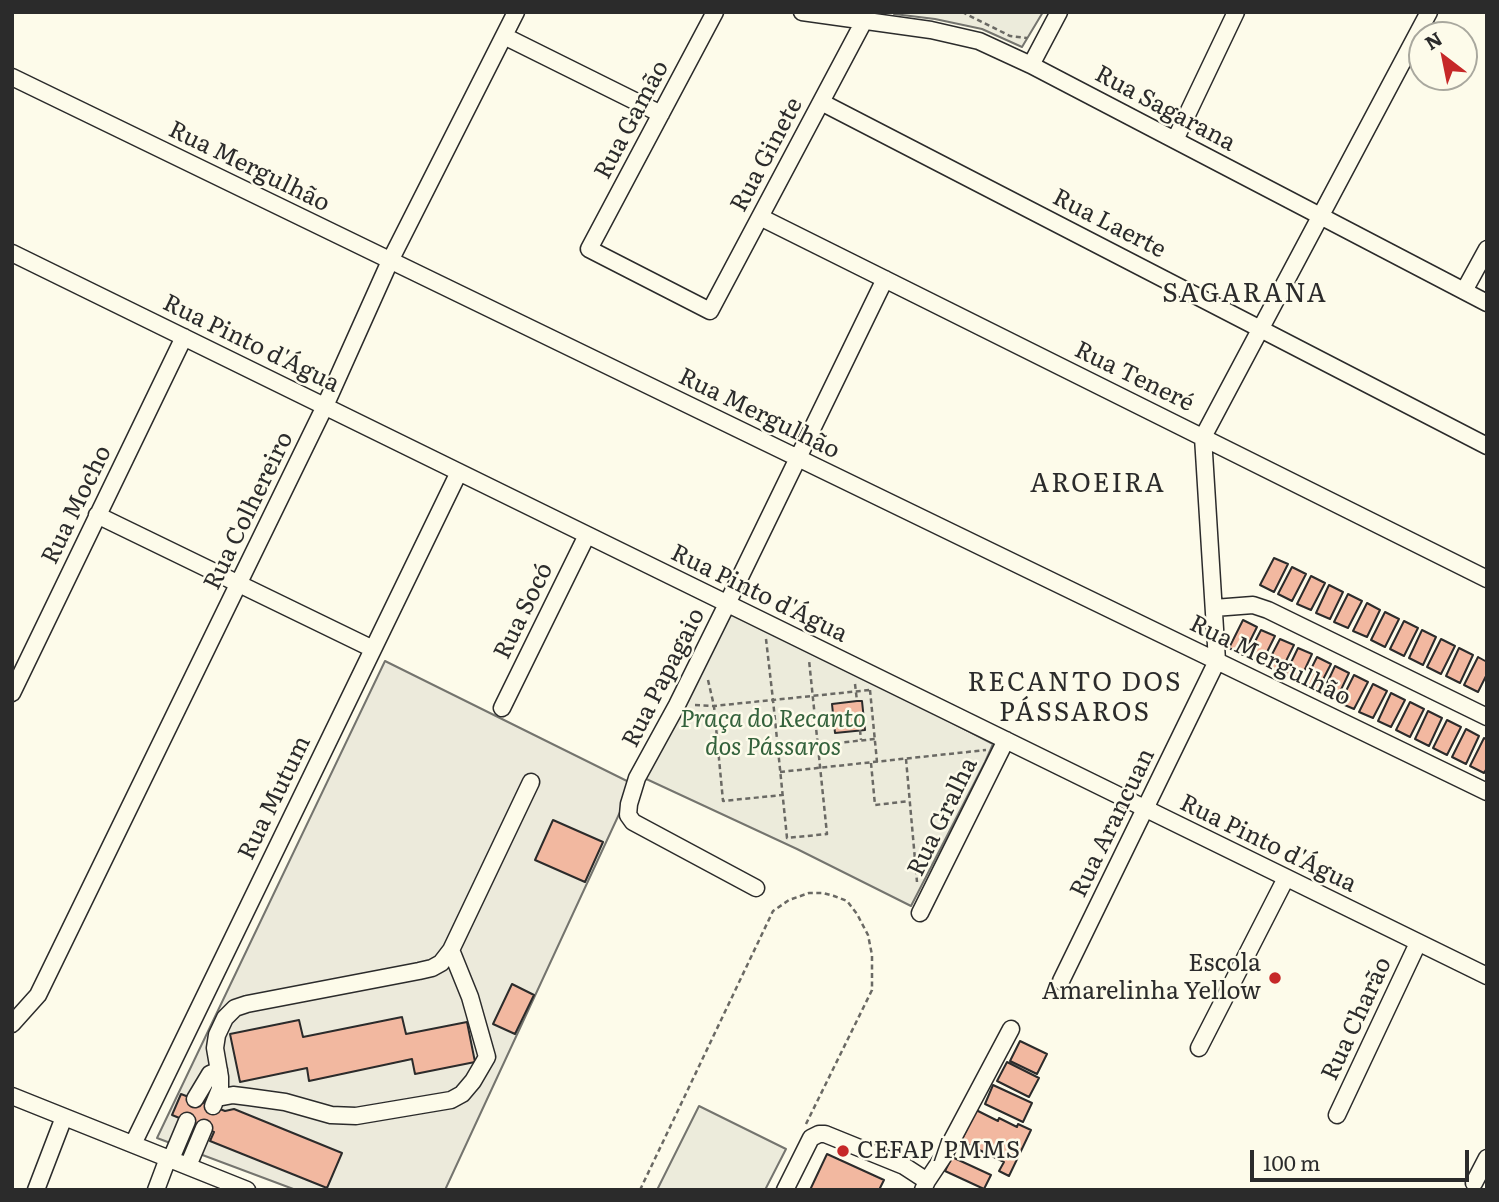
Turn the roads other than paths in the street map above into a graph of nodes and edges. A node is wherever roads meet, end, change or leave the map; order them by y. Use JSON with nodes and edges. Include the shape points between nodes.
{"nodes":[{"id":1,"x":516,"y":12,"type":"edge"},
{"id":2,"x":715,"y":12,"type":"edge"},
{"id":3,"x":802,"y":12,"type":"edge"},
{"id":4,"x":1059,"y":12,"type":"edge"},
{"id":5,"x":1236,"y":12,"type":"edge"},
{"id":6,"x":1429,"y":12,"type":"edge"},
{"id":7,"x":864,"y":22,"type":"junction"},
{"id":8,"x":504,"y":36,"type":"junction"},
{"id":9,"x":1031,"y":65,"type":"junction"},
{"id":10,"x":12,"y":77,"type":"edge"},
{"id":11,"x":821,"y":102,"type":"junction"},
{"id":12,"x":661,"y":114,"type":"junction"},
{"id":13,"x":1175,"y":140,"type":"junction"},
{"id":14,"x":1320,"y":216,"type":"junction"},
{"id":15,"x":760,"y":217,"type":"junction"},
{"id":16,"x":1487,"y":249,"type":"edge"},
{"id":17,"x":12,"y":253,"type":"edge"},
{"id":18,"x":390,"y":261,"type":"junction"},
{"id":19,"x":885,"y":279,"type":"junction"},
{"id":20,"x":1464,"y":291,"type":"junction"},
{"id":21,"x":1487,"y":303,"type":"edge"},
{"id":22,"x":710,"y":311,"type":"joint"},
{"id":23,"x":1261,"y":328,"type":"junction"},
{"id":24,"x":184,"y":337,"type":"junction"},
{"id":25,"x":325,"y":406,"type":"junction"},
{"id":26,"x":1203,"y":437,"type":"junction"},
{"id":27,"x":1487,"y":446,"type":"edge"},
{"id":28,"x":798,"y":458,"type":"junction"},
{"id":29,"x":459,"y":472,"type":"junction"},
{"id":30,"x":97,"y":515,"type":"junction"},
{"id":31,"x":587,"y":535,"type":"junction"},
{"id":32,"x":1487,"y":579,"type":"edge"},
{"id":33,"x":239,"y":583,"type":"junction"},
{"id":34,"x":727,"y":604,"type":"junction"},
{"id":35,"x":1214,"y":608,"type":"junction"},
{"id":36,"x":373,"y":649,"type":"junction"},
{"id":37,"x":1217,"y":661,"type":"junction"},
{"id":38,"x":12,"y":693,"type":"edge"},
{"id":39,"x":502,"y":708,"type":"dead end"},
{"id":40,"x":1487,"y":717,"type":"edge"},
{"id":41,"x":1004,"y":744,"type":"junction"},
{"id":42,"x":531,"y":782,"type":"dead end"},
{"id":43,"x":1487,"y":792,"type":"edge"},
{"id":44,"x":1145,"y":809,"type":"junction"},
{"id":45,"x":1286,"y":878,"type":"junction"},
{"id":46,"x":756,"y":888,"type":"dead end"},
{"id":47,"x":920,"y":913,"type":"dead end"},
{"id":48,"x":1418,"y":943,"type":"junction"},
{"id":49,"x":451,"y":950,"type":"junction"},
{"id":50,"x":1487,"y":976,"type":"edge"},
{"id":51,"x":1061,"y":981,"type":"dead end"},
{"id":52,"x":12,"y":1024,"type":"edge"},
{"id":53,"x":1011,"y":1029,"type":"dead end"},
{"id":54,"x":1199,"y":1048,"type":"dead end"},
{"id":55,"x":219,"y":1070,"type":"junction"},
{"id":56,"x":12,"y":1096,"type":"edge"},
{"id":57,"x":195,"y":1099,"type":"dead end"},
{"id":58,"x":1337,"y":1115,"type":"dead end"},
{"id":59,"x":64,"y":1117,"type":"junction"},
{"id":60,"x":187,"y":1121,"type":"dead end"},
{"id":61,"x":204,"y":1128,"type":"dead end"},
{"id":62,"x":133,"y":1144,"type":"junction"},
{"id":63,"x":1487,"y":1158,"type":"edge"},
{"id":64,"x":170,"y":1159,"type":"junction"},
{"id":65,"x":188,"y":1166,"type":"junction"},
{"id":66,"x":1474,"y":1183,"type":"dead end"},
{"id":67,"x":925,"y":1186,"type":"edge"},
{"id":68,"x":36,"y":1190,"type":"edge"},
{"id":69,"x":156,"y":1190,"type":"edge"},
{"id":70,"x":247,"y":1190,"type":"edge"},
{"id":71,"x":785,"y":1190,"type":"edge"}],
"edges":[{"from":1,"to":8,"type":"street","name":"Rua Colhereiro"},
{"from":2,"to":12,"type":"street","name":"Rua Gamão"},
{"from":3,"to":7,"type":"street","name":"Rua Sagarana"},
{"from":4,"to":9,"type":"street"},
{"from":5,"to":13,"type":"street"},
{"from":6,"to":14,"type":"street"},
{"from":7,"to":9,"type":"street","name":"Rua Sagarana","via":[[979,41]]},
{"from":7,"to":11,"type":"street","name":"Rua Ginete"},
{"from":8,"to":12,"type":"street"},
{"from":8,"to":18,"type":"street","name":"Rua Colhereiro"},
{"from":9,"to":13,"type":"street","name":"Rua Sagarana"},
{"from":10,"to":18,"type":"street","name":"Rua Mergulhão"},
{"from":11,"to":15,"type":"street","name":"Rua Ginete"},
{"from":11,"to":23,"type":"street","name":"Rua Laerte"},
{"from":12,"to":22,"type":"street","name":"Rua Gamão","via":[[589,249]]},
{"from":13,"to":14,"type":"street","name":"Rua Sagarana"},
{"from":14,"to":20,"type":"street","name":"Rua Sagarana"},
{"from":14,"to":23,"type":"street"},
{"from":15,"to":19,"type":"street","name":"Rua Teneré"},
{"from":15,"to":22,"type":"street","name":"Rua Ginete"},
{"from":16,"to":20,"type":"street"},
{"from":17,"to":24,"type":"street","name":"Rua Pinto d'Água"},
{"from":18,"to":25,"type":"street","name":"Rua Colhereiro"},
{"from":18,"to":28,"type":"street","name":"Rua Mergulhão"},
{"from":19,"to":26,"type":"street","name":"Rua Teneré"},
{"from":19,"to":28,"type":"street","name":"Rua Papagaio"},
{"from":20,"to":21,"type":"street","name":"Rua Sagarana"},
{"from":23,"to":26,"type":"street"},
{"from":23,"to":27,"type":"street","name":"Rua Laerte"},
{"from":24,"to":25,"type":"street","name":"Rua Pinto d'Água"},
{"from":24,"to":30,"type":"street","name":"Rua Mocho"},
{"from":25,"to":29,"type":"street","name":"Rua Pinto d'Água"},
{"from":25,"to":33,"type":"street","name":"Rua Colhereiro"},
{"from":26,"to":32,"type":"street","name":"Rua Teneré"},
{"from":26,"to":35,"type":"street","name":"Rua Arancuan"},
{"from":28,"to":34,"type":"street","name":"Rua Papagaio"},
{"from":28,"to":37,"type":"street","name":"Rua Mergulhão"},
{"from":29,"to":31,"type":"street","name":"Rua Pinto d'Água"},
{"from":29,"to":36,"type":"street","name":"Rua Mutum"},
{"from":30,"to":33,"type":"street"},
{"from":30,"to":38,"type":"street","name":"Rua Mocho"},
{"from":31,"to":34,"type":"street","name":"Rua Pinto d'Água"},
{"from":31,"to":39,"type":"street","name":"Rua Socó"},
{"from":33,"to":36,"type":"street"},
{"from":33,"to":52,"type":"street","name":"Rua Colhereiro","via":[[38,995]]},
{"from":34,"to":41,"type":"street","name":"Rua Pinto d'Água"},
{"from":34,"to":46,"type":"street","name":"Rua Papagaio","via":[[638,778],[628,815],[633,822]]},
{"from":35,"to":37,"type":"street","name":"Rua Arancuan"},
{"from":35,"to":40,"type":"street","via":[[1252,605],[1268,610]]},
{"from":36,"to":62,"type":"street","name":"Rua Mutum"},
{"from":37,"to":43,"type":"street","name":"Rua Mergulhão"},
{"from":37,"to":44,"type":"street","name":"Rua Arancuan"},
{"from":41,"to":44,"type":"street","name":"Rua Pinto d'Água"},
{"from":41,"to":47,"type":"street","name":"Rua Gralha"},
{"from":42,"to":49,"type":"street"},
{"from":44,"to":45,"type":"street","name":"Rua Pinto d'Água"},
{"from":44,"to":51,"type":"street","name":"Rua Arancuan"},
{"from":45,"to":48,"type":"street","name":"Rua Pinto d'Água"},
{"from":45,"to":54,"type":"street"},
{"from":48,"to":50,"type":"street","name":"Rua Pinto d'Água"},
{"from":48,"to":58,"type":"street","name":"Rua Charão"},
{"from":49,"to":55,"type":"street","via":[[432,968],[235,1007],[217,1035]]},
{"from":49,"to":55,"type":"street","via":[[487,1056],[474,1082],[451,1100],[356,1116],[233,1095],[215,1102]]},
{"from":53,"to":67,"type":"street"},
{"from":55,"to":57,"type":"street","via":[[210,1074]]},
{"from":56,"to":59,"type":"street"},
{"from":59,"to":62,"type":"street"},
{"from":59,"to":68,"type":"street"},
{"from":60,"to":64,"type":"street"},
{"from":61,"to":65,"type":"street"},
{"from":62,"to":64,"type":"street"},
{"from":63,"to":66,"type":"street"},
{"from":64,"to":65,"type":"street"},
{"from":64,"to":69,"type":"street"},
{"from":65,"to":70,"type":"street"},
{"from":67,"to":71,"type":"street","via":[[904,1166],[819,1134],[811,1138]]}]}
